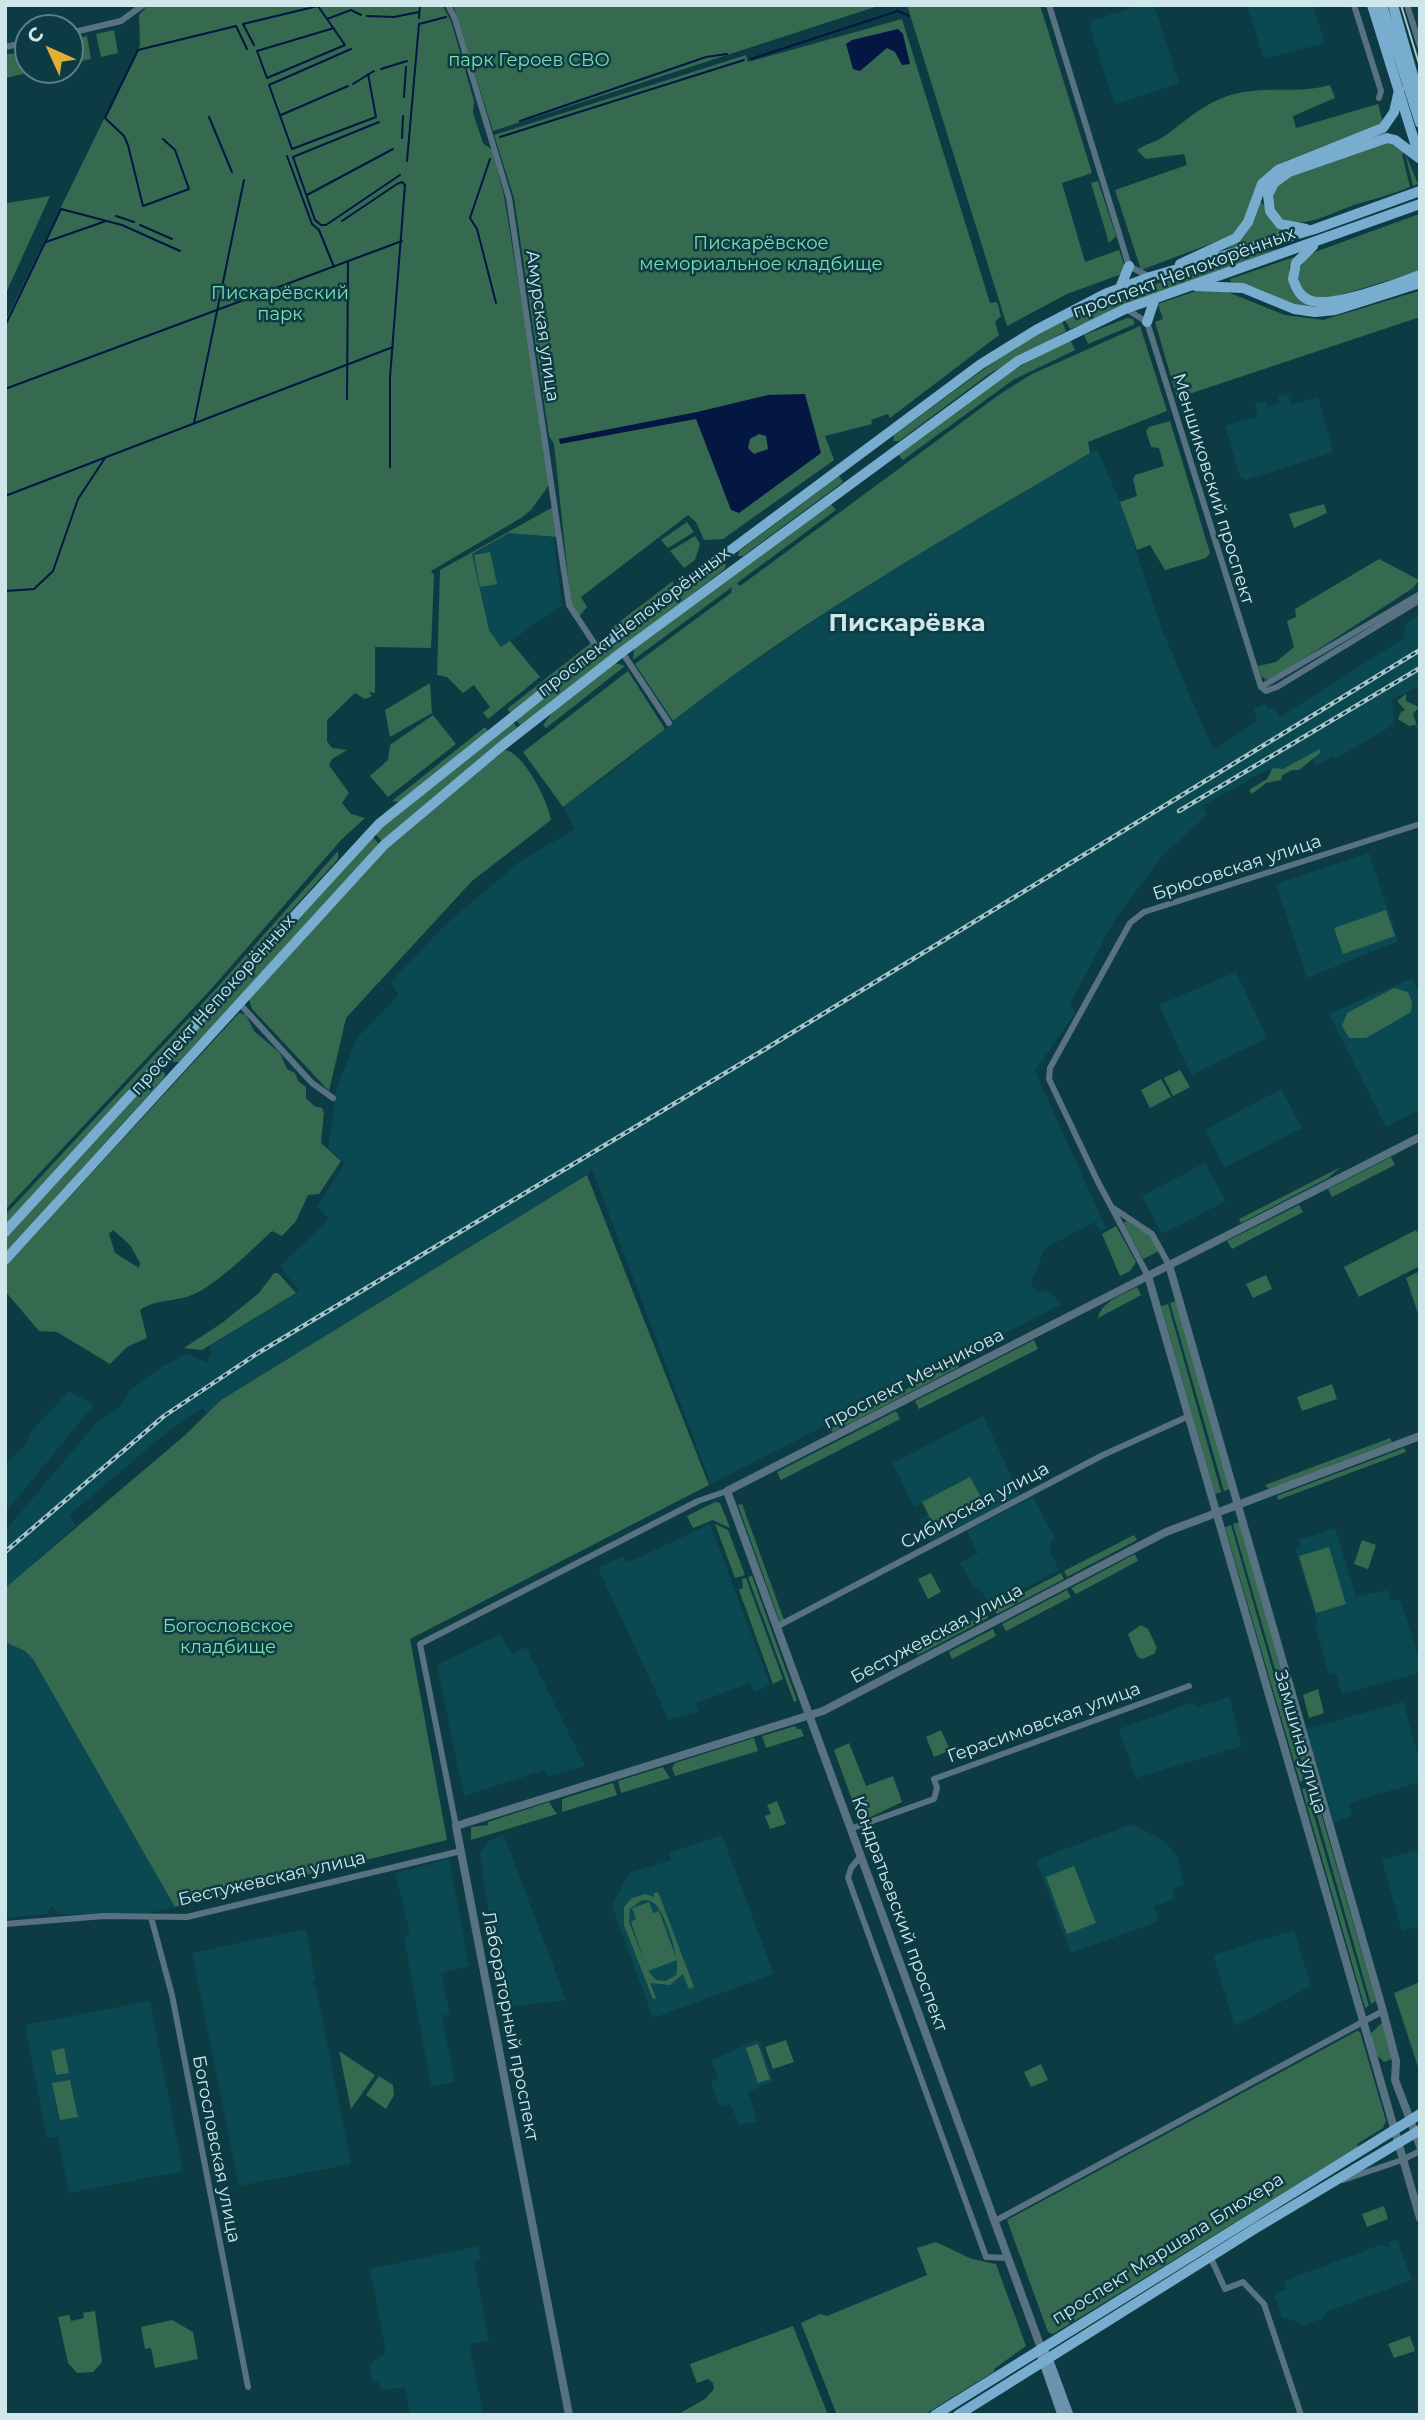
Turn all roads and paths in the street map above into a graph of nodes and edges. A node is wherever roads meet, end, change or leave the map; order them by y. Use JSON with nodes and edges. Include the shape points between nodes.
{"nodes":[{"id":1,"x":143,"y":5,"type":"edge"},
{"id":2,"x":448,"y":5,"type":"edge"},
{"id":3,"x":1049,"y":5,"type":"edge"},
{"id":4,"x":1354,"y":5,"type":"edge"},
{"id":5,"x":1372,"y":5,"type":"edge"},
{"id":6,"x":1382,"y":5,"type":"edge"},
{"id":7,"x":1393,"y":5,"type":"edge"},
{"id":8,"x":1407,"y":5,"type":"edge"},
{"id":9,"x":84,"y":30,"type":"edge"},
{"id":10,"x":1420,"y":46,"type":"edge"},
{"id":11,"x":1399,"y":90,"type":"junction"},
{"id":12,"x":1379,"y":98,"type":"dead end"},
{"id":13,"x":1420,"y":100,"type":"edge"},
{"id":14,"x":1420,"y":124,"type":"edge"},
{"id":15,"x":1420,"y":159,"type":"edge"},
{"id":16,"x":1420,"y":191,"type":"edge"},
{"id":17,"x":1420,"y":204,"type":"edge"},
{"id":18,"x":1313,"y":229,"type":"junction"},
{"id":19,"x":1318,"y":243,"type":"junction"},
{"id":20,"x":1129,"y":266,"type":"junction"},
{"id":21,"x":1169,"y":272,"type":"junction"},
{"id":22,"x":1420,"y":275,"type":"edge"},
{"id":23,"x":1150,"y":277,"type":"junction"},
{"id":24,"x":1420,"y":283,"type":"edge"},
{"id":25,"x":1193,"y":285,"type":"junction"},
{"id":26,"x":1120,"y":288,"type":"junction"},
{"id":27,"x":1155,"y":298,"type":"junction"},
{"id":28,"x":1125,"y":309,"type":"junction"},
{"id":29,"x":1147,"y":322,"type":"junction"},
{"id":30,"x":727,"y":554,"type":"junction"},
{"id":31,"x":737,"y":566,"type":"junction"},
{"id":32,"x":1420,"y":594,"type":"edge"},
{"id":33,"x":1420,"y":600,"type":"edge"},
{"id":34,"x":598,"y":649,"type":"junction"},
{"id":35,"x":622,"y":652,"type":"junction"},
{"id":36,"x":1261,"y":687,"type":"junction"},
{"id":37,"x":668,"y":723,"type":"dead end"},
{"id":38,"x":1420,"y":824,"type":"edge"},
{"id":39,"x":239,"y":1003,"type":"junction"},
{"id":40,"x":162,"y":1060,"type":"junction"},
{"id":41,"x":176,"y":1072,"type":"junction"},
{"id":42,"x":333,"y":1098,"type":"dead end"},
{"id":43,"x":1420,"y":1137,"type":"edge"},
{"id":44,"x":1111,"y":1207,"type":"junction"},
{"id":45,"x":5,"y":1231,"type":"edge"},
{"id":46,"x":5,"y":1260,"type":"edge"},
{"id":47,"x":1169,"y":1265,"type":"junction"},
{"id":48,"x":1148,"y":1276,"type":"junction"},
{"id":49,"x":1189,"y":1416,"type":"junction"},
{"id":50,"x":1420,"y":1436,"type":"edge"},
{"id":51,"x":727,"y":1491,"type":"junction"},
{"id":52,"x":1238,"y":1506,"type":"junction"},
{"id":53,"x":1217,"y":1513,"type":"junction"},
{"id":54,"x":776,"y":1627,"type":"junction"},
{"id":55,"x":421,"y":1644,"type":"joint"},
{"id":56,"x":1189,"y":1686,"type":"dead end"},
{"id":57,"x":809,"y":1716,"type":"junction"},
{"id":58,"x":456,"y":1826,"type":"junction"},
{"id":59,"x":850,"y":1829,"type":"junction"},
{"id":60,"x":461,"y":1851,"type":"junction"},
{"id":61,"x":860,"y":1857,"type":"junction"},
{"id":62,"x":151,"y":1917,"type":"junction"},
{"id":63,"x":5,"y":1924,"type":"edge"},
{"id":64,"x":1383,"y":2011,"type":"junction"},
{"id":65,"x":1363,"y":2020,"type":"junction"},
{"id":66,"x":1420,"y":2114,"type":"edge"},
{"id":67,"x":1409,"y":2122,"type":"junction"},
{"id":68,"x":1393,"y":2131,"type":"junction"},
{"id":69,"x":1417,"y":2131,"type":"edge"},
{"id":70,"x":1397,"y":2143,"type":"junction"},
{"id":71,"x":1420,"y":2146,"type":"edge"},
{"id":72,"x":1420,"y":2151,"type":"edge"},
{"id":73,"x":1402,"y":2160,"type":"junction"},
{"id":74,"x":1327,"y":2185,"type":"junction"},
{"id":75,"x":1420,"y":2218,"type":"edge"},
{"id":76,"x":995,"y":2221,"type":"junction"},
{"id":77,"x":1210,"y":2256,"type":"junction"},
{"id":78,"x":1008,"y":2258,"type":"junction"},
{"id":79,"x":1041,"y":2348,"type":"junction"},
{"id":80,"x":1045,"y":2360,"type":"junction"},
{"id":81,"x":248,"y":2387,"type":"dead end"},
{"id":82,"x":569,"y":2415,"type":"edge"},
{"id":83,"x":935,"y":2415,"type":"edge"},
{"id":84,"x":958,"y":2415,"type":"edge"},
{"id":85,"x":1062,"y":2415,"type":"edge"},
{"id":86,"x":1069,"y":2415,"type":"edge"},
{"id":87,"x":1301,"y":2415,"type":"edge"}],
"edges":[{"from":1,"to":9,"type":"street","via":[[121,21]]},
{"from":2,"to":34,"type":"street","name":"Амурская улица","via":[[509,198],[569,605]]},
{"from":3,"to":20,"type":"street"},
{"from":4,"to":12,"type":"street"},
{"from":5,"to":11,"type":"main road"},
{"from":6,"to":14,"type":"main road"},
{"from":7,"to":13,"type":"main road"},
{"from":8,"to":10,"type":"street"},
{"from":11,"to":15,"type":"main road"},
{"from":11,"to":21,"type":"main road","via":[[1394,112],[1383,128],[1278,170],[1262,184],[1248,222],[1236,237]]},
{"from":15,"to":18,"type":"main road","via":[[1387,138],[1281,177],[1268,195],[1273,216],[1293,229]]},
{"from":16,"to":18,"type":"main road","name":"проспект Непокорённых"},
{"from":17,"to":19,"type":"main road","name":"проспект Непокорённых"},
{"from":18,"to":21,"type":"main road","name":"проспект Непокорённых"},
{"from":19,"to":22,"type":"main road","via":[[1297,263],[1293,278],[1303,296],[1315,302],[1332,302]]},
{"from":19,"to":25,"type":"main road","name":"проспект Непокорённых"},
{"from":20,"to":23,"type":"street"},
{"from":20,"to":26,"type":"main road"},
{"from":21,"to":23,"type":"main road","name":"проспект Непокорённых"},
{"from":23,"to":26,"type":"main road","name":"проспект Непокорённых"},
{"from":24,"to":25,"type":"main road","via":[[1315,312],[1294,309],[1243,288]]},
{"from":25,"to":27,"type":"main road","name":"проспект Непокорённых"},
{"from":26,"to":30,"type":"main road","name":"проспект Непокорённых","via":[[1009,345]]},
{"from":27,"to":28,"type":"main road","name":"проспект Непокорённых"},
{"from":27,"to":29,"type":"main road"},
{"from":28,"to":29,"type":"street"},
{"from":28,"to":31,"type":"main road","name":"проспект Непокорённых","via":[[1043,346],[990,378]]},
{"from":29,"to":36,"type":"street","name":"Меншиковский проспект"},
{"from":30,"to":31,"type":"main road"},
{"from":30,"to":34,"type":"main road","name":"проспект Непокорённых"},
{"from":31,"to":35,"type":"main road","name":"проспект Непокорённых"},
{"from":32,"to":36,"type":"street"},
{"from":33,"to":36,"type":"street","via":[[1277,687],[1266,691]]},
{"from":34,"to":40,"type":"main road","name":"проспект Непокорённых","via":[[379,824]]},
{"from":35,"to":37,"type":"street"},
{"from":35,"to":39,"type":"main road","name":"проспект Непокорённых","via":[[384,845]]},
{"from":38,"to":44,"type":"street","name":"Брюсовская улица","via":[[1134,918],[1049,1073]]},
{"from":39,"to":41,"type":"main road","name":"проспект Непокорённых"},
{"from":39,"to":42,"type":"street","via":[[320,1091]]},
{"from":40,"to":41,"type":"main road"},
{"from":40,"to":45,"type":"main road","name":"проспект Непокорённых"},
{"from":41,"to":46,"type":"main road","name":"проспект Непокорённых"},
{"from":43,"to":47,"type":"street","name":"проспект Мечникова"},
{"from":44,"to":47,"type":"street","via":[[1152,1234]]},
{"from":44,"to":48,"type":"street","name":"Брюсовская улица"},
{"from":47,"to":48,"type":"street","name":"проспект Мечникова"},
{"from":47,"to":52,"type":"street","name":"Замшина улица"},
{"from":48,"to":49,"type":"street","name":"Замшина улица"},
{"from":48,"to":51,"type":"street","name":"проспект Мечникова"},
{"from":49,"to":53,"type":"street","name":"Замшина улица"},
{"from":49,"to":54,"type":"street","name":"Сибирская улица","via":[[1102,1455]]},
{"from":50,"to":52,"type":"street","name":"Бестужевская улица"},
{"from":51,"to":54,"type":"street","name":"Кондратьевский проспект"},
{"from":51,"to":55,"type":"street","name":"проспект Мечникова","via":[[688,1506]]},
{"from":52,"to":53,"type":"street","name":"Бестужевская улица"},
{"from":52,"to":64,"type":"street","name":"Замшина улица"},
{"from":53,"to":57,"type":"street","name":"Бестужевская улица","via":[[1166,1532]]},
{"from":53,"to":65,"type":"street","name":"Замшина улица"},
{"from":54,"to":57,"type":"street","name":"Кондратьевский проспект"},
{"from":55,"to":58,"type":"street","name":"Лабораторный проспект"},
{"from":56,"to":59,"type":"street","name":"Герасимовская улица","via":[[934,1779],[934,1799]]},
{"from":57,"to":58,"type":"street","name":"Бестужевская улица"},
{"from":57,"to":59,"type":"street","name":"Кондратьевский проспект"},
{"from":58,"to":60,"type":"street","name":"Лабораторный проспект"},
{"from":59,"to":61,"type":"street","name":"Кондратьевский проспект"},
{"from":60,"to":62,"type":"street","name":"Бестужевская улица","via":[[207,1914]]},
{"from":60,"to":82,"type":"street","name":"Лабораторный проспект"},
{"from":61,"to":76,"type":"street","name":"Кондратьевский проспект"},
{"from":61,"to":78,"type":"street","via":[[848,1878],[986,2257]]},
{"from":62,"to":63,"type":"street","name":"Бестужевская улица"},
{"from":62,"to":81,"type":"street","name":"Богословская улица","via":[[172,1995]]},
{"from":64,"to":65,"type":"street"},
{"from":64,"to":67,"type":"street","name":"Замшина улица","via":[[1396,2062],[1395,2080]]},
{"from":65,"to":68,"type":"street","name":"Замшина улица"},
{"from":65,"to":76,"type":"street"},
{"from":66,"to":67,"type":"main road","name":"проспект Маршала Блюхера"},
{"from":67,"to":68,"type":"main road","name":"проспект Маршала Блюхера"},
{"from":67,"to":69,"type":"street","name":"Замшина улица"},
{"from":68,"to":70,"type":"street","name":"Замшина улица"},
{"from":68,"to":79,"type":"main road","name":"проспект Маршала Блюхера"},
{"from":69,"to":70,"type":"main road","name":"проспект Маршала Блюхера"},
{"from":69,"to":71,"type":"street","name":"Замшина улица"},
{"from":70,"to":73,"type":"street","name":"Замшина улица"},
{"from":70,"to":74,"type":"main road","name":"проспект Маршала Блюхера"},
{"from":72,"to":73,"type":"street"},
{"from":73,"to":74,"type":"street"},
{"from":73,"to":75,"type":"street","name":"Замшина улица"},
{"from":74,"to":77,"type":"main road","name":"проспект Маршала Блюхера"},
{"from":76,"to":78,"type":"street","name":"Кондратьевский проспект"},
{"from":77,"to":80,"type":"main road","name":"проспект Маршала Блюхера"},
{"from":77,"to":87,"type":"street","via":[[1225,2289],[1243,2282],[1264,2304]]},
{"from":78,"to":79,"type":"street","name":"Кондратьевский проспект"},
{"from":79,"to":80,"type":"main road","name":"Кондратьевский проспект"},
{"from":79,"to":83,"type":"main road","name":"проспект Маршала Блюхера"},
{"from":80,"to":84,"type":"main road","name":"проспект Маршала Блюхера"},
{"from":80,"to":85,"type":"main road","name":"Кондратьевский проспект"},
{"from":80,"to":86,"type":"main road","name":"Кондратьевский проспект"}]}
